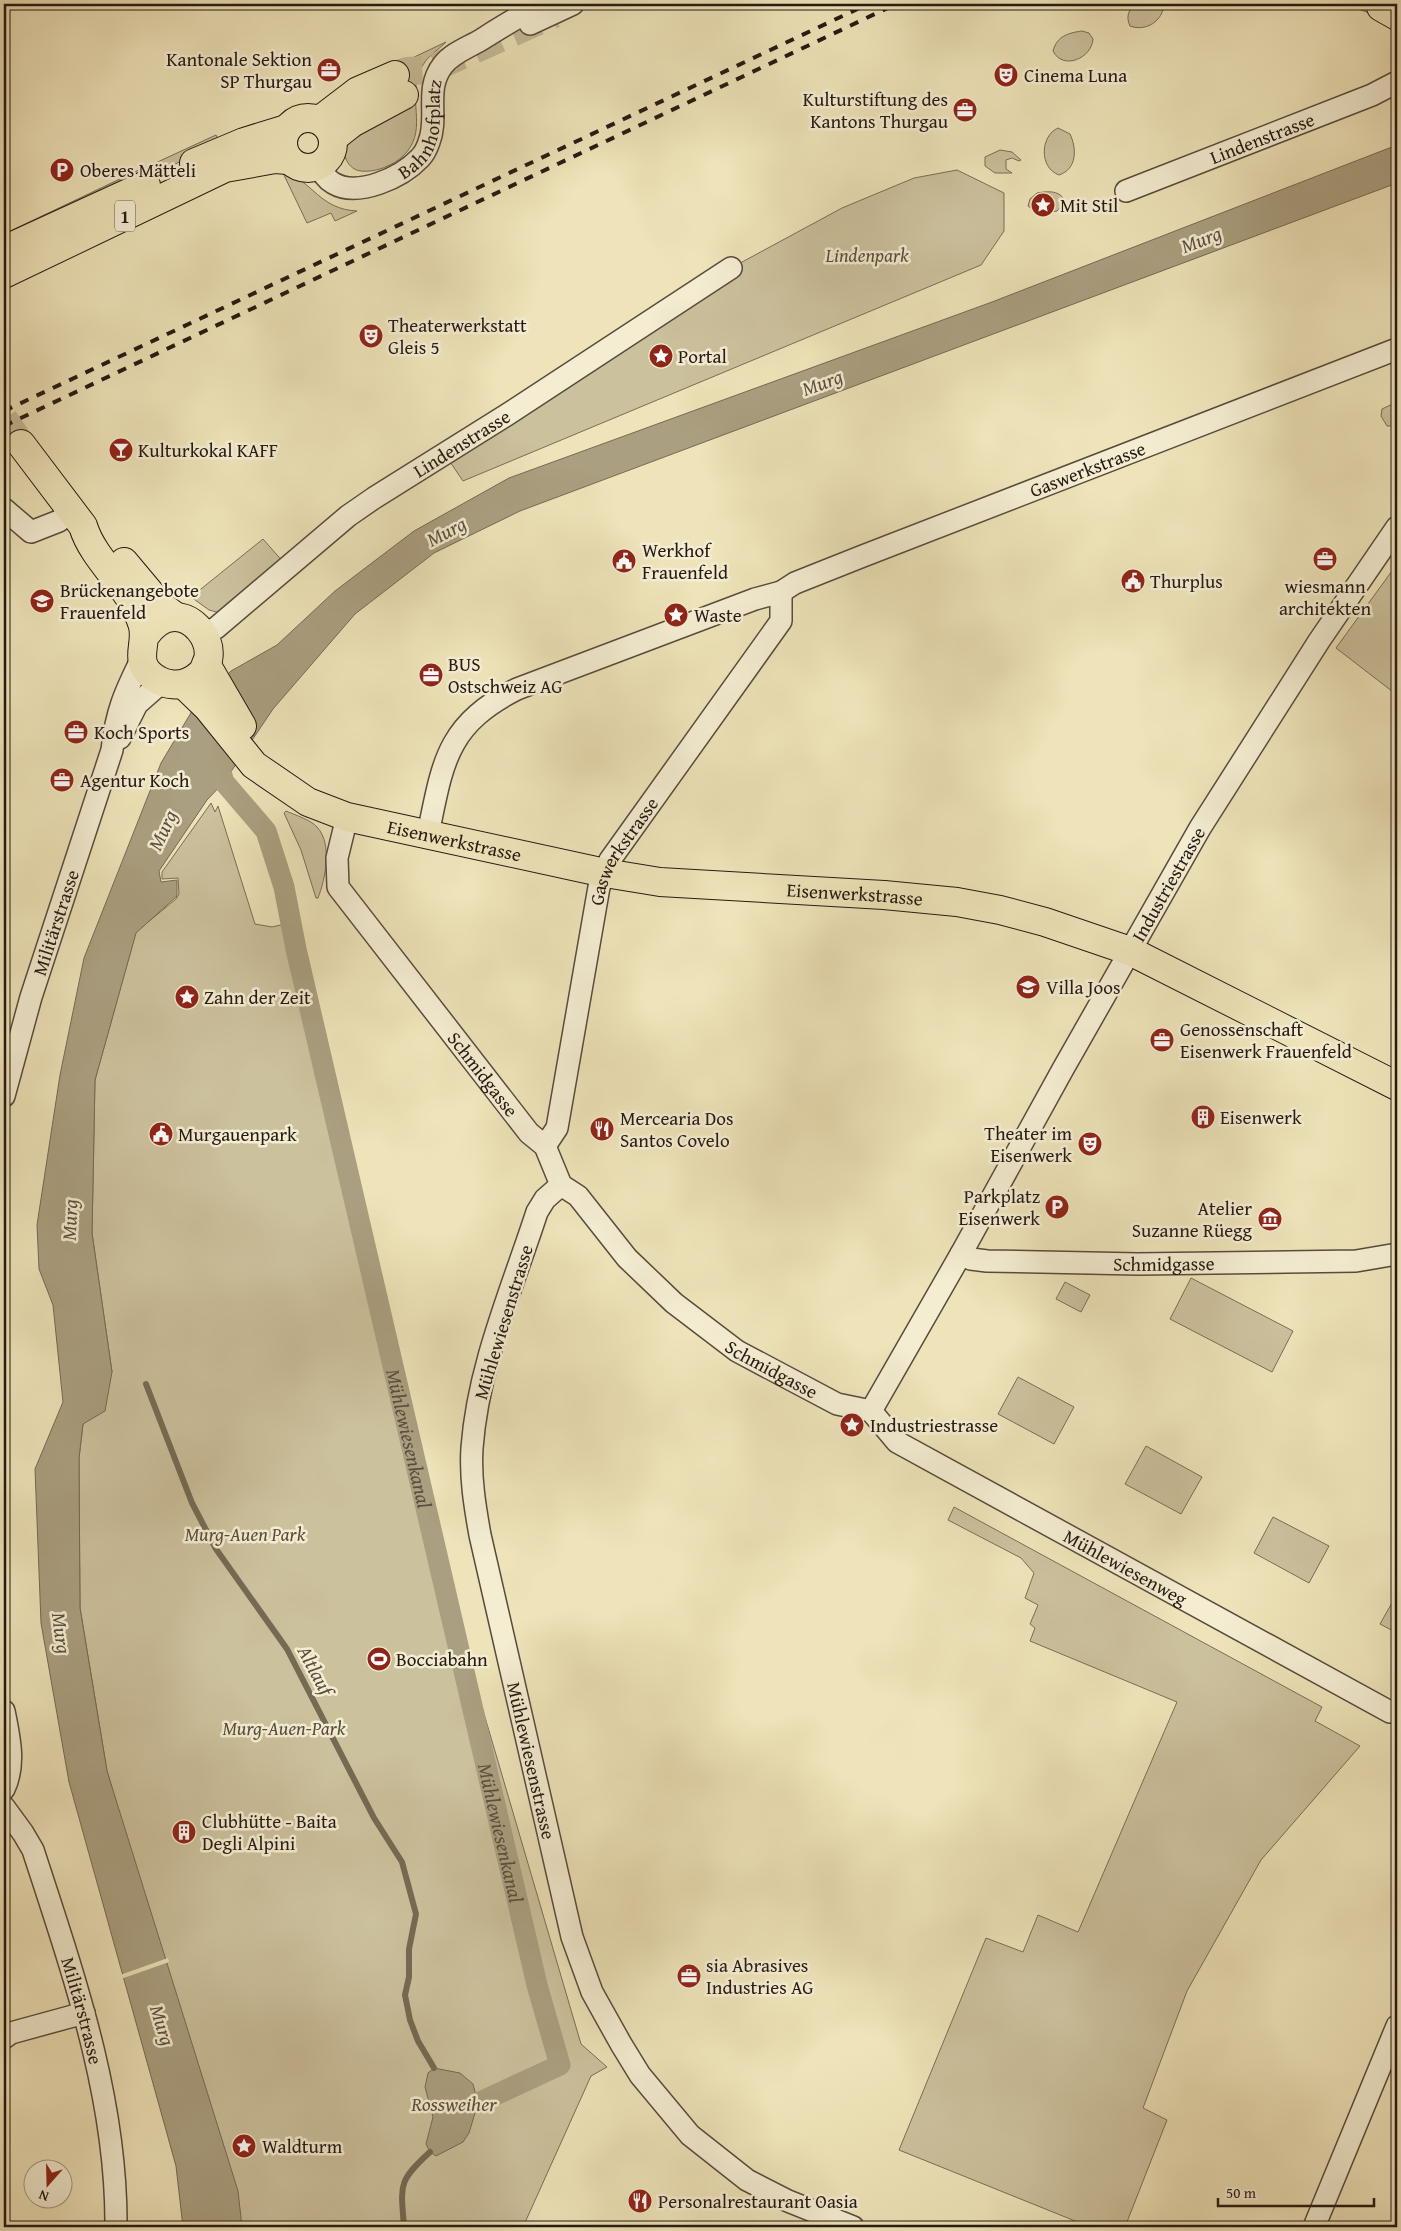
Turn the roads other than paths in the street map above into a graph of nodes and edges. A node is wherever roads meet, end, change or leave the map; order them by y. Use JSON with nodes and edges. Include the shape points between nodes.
{"nodes":[{"id":1,"x":543,"y":4,"type":"edge"},
{"id":2,"x":573,"y":4,"type":"edge"},
{"id":3,"x":482,"y":39,"type":"junction"},
{"id":4,"x":1397,"y":82,"type":"edge"},
{"id":5,"x":399,"y":85,"type":"tunnel mouth"},
{"id":6,"x":286,"y":129,"type":"junction"},
{"id":7,"x":326,"y":129,"type":"junction"},
{"id":8,"x":288,"y":160,"type":"junction"},
{"id":9,"x":319,"y":166,"type":"junction"},
{"id":10,"x":1126,"y":191,"type":"dead end"},
{"id":11,"x":4,"y":250,"type":"edge"},
{"id":12,"x":731,"y":268,"type":"dead end"},
{"id":13,"x":4,"y":274,"type":"edge"},
{"id":14,"x":1397,"y":350,"type":"edge"},
{"id":15,"x":21,"y":444,"type":"tunnel mouth"},
{"id":16,"x":4,"y":509,"type":"edge"},
{"id":17,"x":77,"y":518,"type":"junction"},
{"id":18,"x":1397,"y":527,"type":"edge"},
{"id":19,"x":781,"y":592,"type":"junction"},
{"id":20,"x":176,"y":617,"type":"junction"},
{"id":21,"x":204,"y":634,"type":"junction"},
{"id":22,"x":143,"y":647,"type":"junction"},
{"id":23,"x":190,"y":678,"type":"junction"},
{"id":24,"x":112,"y":750,"type":"junction"},
{"id":25,"x":347,"y":817,"type":"junction"},
{"id":26,"x":428,"y":834,"type":"junction"},
{"id":27,"x":600,"y":888,"type":"junction"},
{"id":28,"x":1130,"y":952,"type":"junction"},
{"id":29,"x":1397,"y":1086,"type":"edge"},
{"id":30,"x":4,"y":1096,"type":"edge"},
{"id":31,"x":545,"y":1146,"type":"junction"},
{"id":32,"x":561,"y":1184,"type":"junction"},
{"id":33,"x":961,"y":1254,"type":"junction"},
{"id":34,"x":1397,"y":1254,"type":"edge"},
{"id":35,"x":871,"y":1411,"type":"junction"},
{"id":36,"x":4,"y":1711,"type":"edge"},
{"id":37,"x":1390,"y":1712,"type":"dead end"},
{"id":38,"x":4,"y":1789,"type":"edge"},
{"id":39,"x":4,"y":1807,"type":"edge"},
{"id":40,"x":84,"y":2013,"type":"junction"},
{"id":41,"x":1397,"y":2026,"type":"edge"},
{"id":42,"x":4,"y":2038,"type":"edge"},
{"id":43,"x":116,"y":2227,"type":"edge"},
{"id":44,"x":853,"y":2227,"type":"edge"},
{"id":45,"x":1314,"y":2227,"type":"edge"}],
"edges":[{"from":1,"to":3,"type":"street","name":"Bahnhofplatz"},
{"from":2,"to":3,"type":"street","name":"Bahnhofplatz","via":[[525,27]]},
{"from":3,"to":9,"type":"street","name":"Bahnhofplatz","via":[[452,56],[438,71],[432,96],[430,139],[424,153],[407,168],[388,179],[354,188],[335,184]]},
{"from":4,"to":10,"type":"street","name":"Lindenstrasse","via":[[1372,95]]},
{"from":5,"to":7,"type":"main road","via":[[358,91]]},
{"from":6,"to":7,"type":"main road","via":[[305,117]]},
{"from":6,"to":8,"type":"main road","via":[[282,145]]},
{"from":6,"to":11,"type":"main road","number":"1","via":[[216,152]]},
{"from":7,"to":9,"type":"main road","via":[[331,154]]},
{"from":8,"to":9,"type":"main road","via":[[304,168]]},
{"from":8,"to":13,"type":"main road","number":"1","via":[[275,159],[225,168]]},
{"from":12,"to":21,"type":"street","name":"Lindenstrasse","via":[[348,516],[216,628]]},
{"from":14,"to":19,"type":"street","name":"Gaswerkstrasse","via":[[862,556],[795,583]]},
{"from":15,"to":17,"type":"main road"},
{"from":16,"to":17,"type":"street","via":[[31,532]]},
{"from":17,"to":20,"type":"main road","via":[[101,535],[160,605]]},
{"from":17,"to":22,"type":"main road","via":[[87,540],[131,601],[142,623]]},
{"from":18,"to":28,"type":"street","name":"Industriestrasse","via":[[1319,640],[1200,828]]},
{"from":19,"to":26,"type":"street","name":"Gaswerkstrasse","via":[[579,665],[494,701],[476,715],[450,750],[443,766]]},
{"from":19,"to":27,"type":"street","name":"Gaswerkstrasse","via":[[780,621],[610,860]]},
{"from":20,"to":21,"type":"main road","via":[[188,620]]},
{"from":20,"to":22,"type":"main road","via":[[158,622]]},
{"from":21,"to":23,"type":"main road","via":[[209,652]]},
{"from":22,"to":23,"type":"main road","via":[[149,673]]},
{"from":22,"to":24,"type":"street","name":"Militärstrasse","via":[[122,697]]},
{"from":23,"to":24,"type":"street","name":"Militärstrasse","via":[[138,704]]},
{"from":23,"to":25,"type":"main road","name":"Eisenwerkstrasse","via":[[214,714],[286,788],[308,802]]},
{"from":24,"to":30,"type":"street","name":"Militärstrasse","via":[[31,997]]},
{"from":25,"to":26,"type":"main road","name":"Eisenwerkstrasse"},
{"from":25,"to":31,"type":"street","name":"Schmidgasse","via":[[338,858],[338,887],[529,1133]]},
{"from":26,"to":27,"type":"main road","name":"Eisenwerkstrasse"},
{"from":27,"to":28,"type":"main road","name":"Eisenwerkstrasse","via":[[660,882],[957,902],[1045,922]]},
{"from":27,"to":31,"type":"street","name":"Gaswerkstrasse","via":[[557,1128]]},
{"from":28,"to":29,"type":"main road","name":"Eisenwerkstrasse"},
{"from":28,"to":33,"type":"street","name":"Industriestrasse"},
{"from":31,"to":32,"type":"street","name":"Schmidgasse"},
{"from":32,"to":35,"type":"street","name":"Schmidgasse","via":[[578,1196],[627,1258],[674,1303],[723,1342],[837,1404]]},
{"from":32,"to":44,"type":"street","name":"Mühlewiesenstrasse","via":[[537,1212],[489,1354],[477,1403],[472,1464],[480,1535],[572,1937],[592,1992],[621,2044],[640,2075],[690,2135],[746,2180]]},
{"from":33,"to":34,"type":"street","name":"Schmidgasse","via":[[987,1261],[1138,1264],[1356,1261]]},
{"from":33,"to":35,"type":"street"},
{"from":35,"to":37,"type":"street","name":"Mühlewiesenweg","via":[[897,1442]]},
{"from":36,"to":38,"type":"street","via":[[11,1766]]},
{"from":39,"to":40,"type":"street","name":"Militärstrasse","via":[[33,1850]]},
{"from":40,"to":42,"type":"street","via":[[11,2033]]},
{"from":40,"to":43,"type":"street","name":"Militärstrasse","via":[[96,2057],[110,2135]]},
{"from":41,"to":45,"type":"street"}]}
